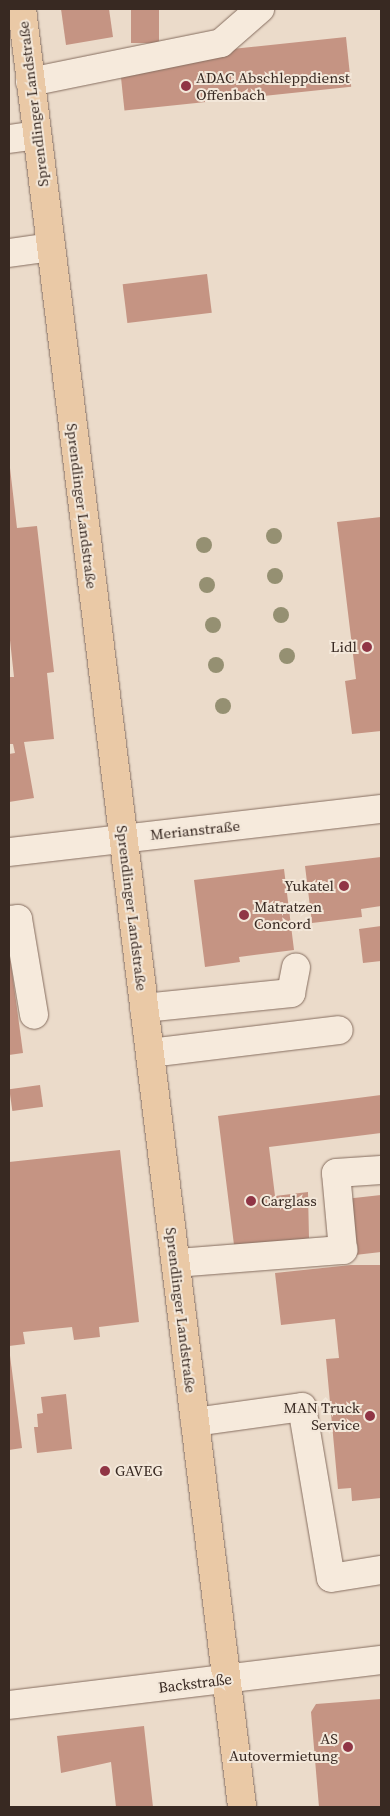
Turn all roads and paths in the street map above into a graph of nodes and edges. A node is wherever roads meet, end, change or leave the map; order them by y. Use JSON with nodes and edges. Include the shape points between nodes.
{"nodes":[{"id":1,"x":22,"y":9,"type":"edge"},
{"id":2,"x":260,"y":9,"type":"edge"},
{"id":3,"x":30,"y":82,"type":"junction"},
{"id":4,"x":37,"y":135,"type":"junction"},
{"id":5,"x":9,"y":139,"type":"edge"},
{"id":6,"x":51,"y":247,"type":"junction"},
{"id":7,"x":9,"y":253,"type":"edge"},
{"id":8,"x":381,"y":809,"type":"edge"},
{"id":9,"x":123,"y":838,"type":"junction"},
{"id":10,"x":9,"y":852,"type":"edge"},
{"id":11,"x":9,"y":920,"type":"edge"},
{"id":12,"x":296,"y":967,"type":"dead end"},
{"id":13,"x":144,"y":1008,"type":"junction"},
{"id":14,"x":34,"y":1016,"type":"dead end"},
{"id":15,"x":339,"y":1030,"type":"dead end"},
{"id":16,"x":150,"y":1053,"type":"junction"},
{"id":17,"x":381,"y":1170,"type":"edge"},
{"id":18,"x":176,"y":1263,"type":"junction"},
{"id":19,"x":195,"y":1422,"type":"junction"},
{"id":20,"x":381,"y":1570,"type":"edge"},
{"id":21,"x":381,"y":1660,"type":"edge"},
{"id":22,"x":227,"y":1680,"type":"junction"},
{"id":23,"x":9,"y":1705,"type":"edge"},
{"id":24,"x":242,"y":1807,"type":"edge"}],
"edges":[{"from":1,"to":3,"type":"main road","name":"Sprendlinger Landstraße"},
{"from":2,"to":3,"type":"street","via":[[221,43]]},
{"from":3,"to":4,"type":"main road","name":"Sprendlinger Landstraße"},
{"from":4,"to":5,"type":"street"},
{"from":4,"to":6,"type":"main road","name":"Sprendlinger Landstraße"},
{"from":6,"to":7,"type":"street"},
{"from":6,"to":9,"type":"main road","name":"Sprendlinger Landstraße"},
{"from":8,"to":9,"type":"street","name":"Merianstraße"},
{"from":9,"to":10,"type":"street","name":"Merianstraße"},
{"from":9,"to":13,"type":"main road","name":"Sprendlinger Landstraße"},
{"from":11,"to":14,"type":"street","via":[[18,919]]},
{"from":12,"to":13,"type":"street","via":[[291,993]]},
{"from":13,"to":16,"type":"main road","name":"Sprendlinger Landstraße"},
{"from":15,"to":16,"type":"street"},
{"from":16,"to":18,"type":"main road","name":"Sprendlinger Landstraße"},
{"from":17,"to":18,"type":"street","via":[[336,1173],[343,1250]]},
{"from":18,"to":19,"type":"main road","name":"Sprendlinger Landstraße"},
{"from":19,"to":20,"type":"street","via":[[302,1407],[331,1578]]},
{"from":19,"to":22,"type":"main road","name":"Sprendlinger Landstraße"},
{"from":21,"to":22,"type":"street","name":"Backstraße"},
{"from":22,"to":23,"type":"street","name":"Backstraße"},
{"from":22,"to":24,"type":"main road","name":"Sprendlinger Landstraße"}]}
